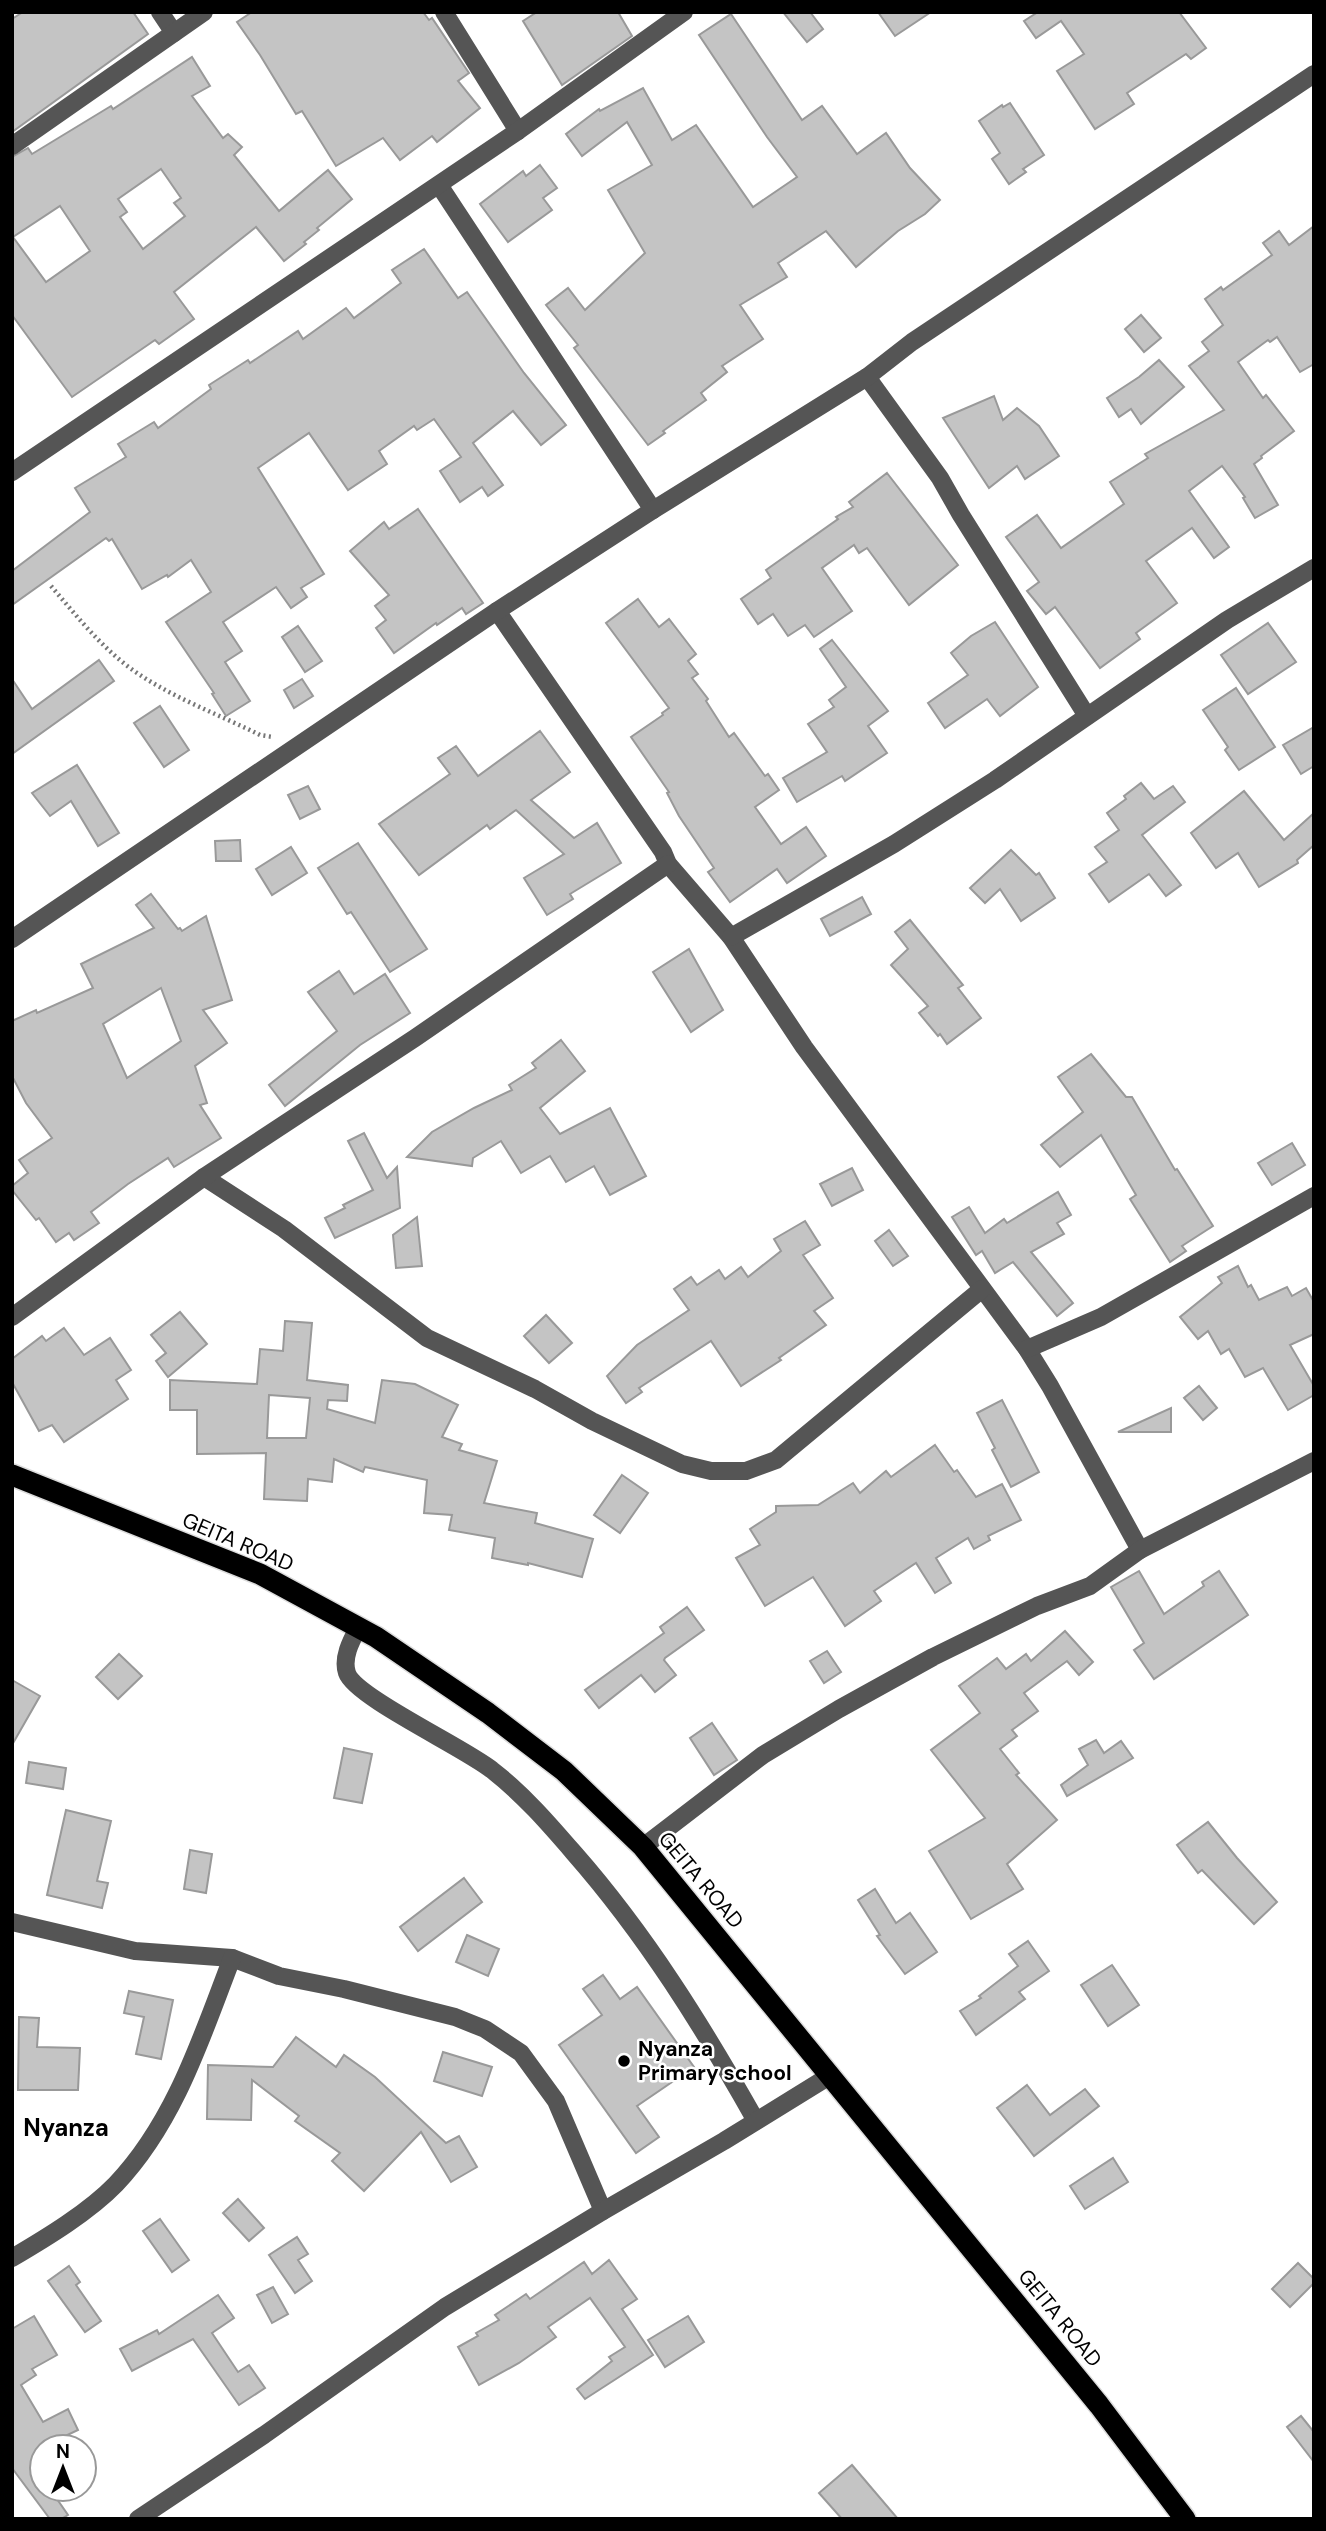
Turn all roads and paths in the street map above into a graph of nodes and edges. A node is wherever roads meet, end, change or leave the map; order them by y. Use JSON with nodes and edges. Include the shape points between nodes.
{"nodes":[{"id":1,"x":160,"y":12,"type":"edge"},
{"id":2,"x":204,"y":12,"type":"edge"},
{"id":3,"x":444,"y":12,"type":"edge"},
{"id":4,"x":684,"y":12,"type":"edge"},
{"id":5,"x":174,"y":33,"type":"junction"},
{"id":6,"x":1314,"y":74,"type":"edge"},
{"id":7,"x":518,"y":131,"type":"junction"},
{"id":8,"x":12,"y":146,"type":"edge"},
{"id":9,"x":439,"y":185,"type":"junction"},
{"id":10,"x":867,"y":377,"type":"junction"},
{"id":11,"x":12,"y":472,"type":"edge"},
{"id":12,"x":653,"y":510,"type":"junction"},
{"id":13,"x":1314,"y":568,"type":"edge"},
{"id":14,"x":51,"y":586,"type":"dead end"},
{"id":15,"x":497,"y":611,"type":"junction"},
{"id":16,"x":1087,"y":716,"type":"junction"},
{"id":17,"x":302,"y":741,"type":"junction"},
{"id":18,"x":668,"y":864,"type":"junction"},
{"id":19,"x":731,"y":937,"type":"junction"},
{"id":20,"x":12,"y":939,"type":"edge"},
{"id":21,"x":204,"y":1177,"type":"junction"},
{"id":22,"x":1314,"y":1196,"type":"edge"},
{"id":23,"x":982,"y":1289,"type":"junction"},
{"id":24,"x":12,"y":1317,"type":"edge"},
{"id":25,"x":1027,"y":1349,"type":"junction"},
{"id":26,"x":1314,"y":1461,"type":"edge"},
{"id":27,"x":12,"y":1475,"type":"edge"},
{"id":28,"x":1140,"y":1550,"type":"junction"},
{"id":29,"x":358,"y":1628,"type":"junction"},
{"id":30,"x":643,"y":1847,"type":"junction"},
{"id":31,"x":12,"y":1922,"type":"edge"},
{"id":32,"x":232,"y":1958,"type":"junction"},
{"id":33,"x":831,"y":2075,"type":"junction"},
{"id":34,"x":756,"y":2122,"type":"junction"},
{"id":35,"x":603,"y":2211,"type":"junction"},
{"id":36,"x":12,"y":2258,"type":"edge"},
{"id":37,"x":138,"y":2519,"type":"edge"},
{"id":38,"x":1185,"y":2519,"type":"edge"}],
"edges":[{"from":1,"to":5,"type":"street"},
{"from":2,"to":5,"type":"street"},
{"from":3,"to":7,"type":"street"},
{"from":4,"to":7,"type":"street"},
{"from":5,"to":8,"type":"street"},
{"from":6,"to":10,"type":"street","via":[[912,342]]},
{"from":7,"to":9,"type":"street"},
{"from":9,"to":11,"type":"street"},
{"from":9,"to":12,"type":"street"},
{"from":10,"to":12,"type":"street"},
{"from":10,"to":16,"type":"street","via":[[940,478]]},
{"from":12,"to":15,"type":"street"},
{"from":13,"to":16,"type":"street"},
{"from":14,"to":17,"type":"path","via":[[105,648],[142,676],[260,735]]},
{"from":15,"to":17,"type":"street"},
{"from":15,"to":18,"type":"street"},
{"from":16,"to":19,"type":"street","via":[[894,844]]},
{"from":17,"to":20,"type":"street"},
{"from":18,"to":19,"type":"street"},
{"from":18,"to":21,"type":"street"},
{"from":19,"to":23,"type":"street","via":[[804,1047]]},
{"from":21,"to":23,"type":"street","via":[[284,1229],[427,1338],[639,1445],[712,1471],[746,1471],[776,1460]]},
{"from":21,"to":24,"type":"street"},
{"from":22,"to":25,"type":"street","via":[[1101,1317]]},
{"from":23,"to":25,"type":"street"},
{"from":25,"to":28,"type":"street"},
{"from":26,"to":28,"type":"street"},
{"from":27,"to":29,"type":"highway","name":"GEITA ROAD","via":[[260,1574]]},
{"from":28,"to":30,"type":"street","via":[[1090,1586],[1037,1606],[839,1709],[763,1755]]},
{"from":29,"to":30,"type":"highway","name":"GEITA ROAD","via":[[499,1721],[564,1772]]},
{"from":29,"to":34,"type":"street","via":[[346,1661],[351,1681],[370,1697],[492,1769],[542,1816],[651,1950]]},
{"from":30,"to":33,"type":"highway","name":"GEITA ROAD"},
{"from":31,"to":32,"type":"street","via":[[135,1951]]},
{"from":32,"to":35,"type":"street","via":[[279,1976],[455,2017],[485,2029],[521,2053],[556,2101]]},
{"from":32,"to":36,"type":"street","via":[[196,2053],[138,2158],[90,2206]]},
{"from":33,"to":34,"type":"street"},
{"from":33,"to":38,"type":"highway","name":"GEITA ROAD","via":[[1099,2405]]},
{"from":34,"to":35,"type":"street"},
{"from":35,"to":37,"type":"street","via":[[445,2307]]}]}
